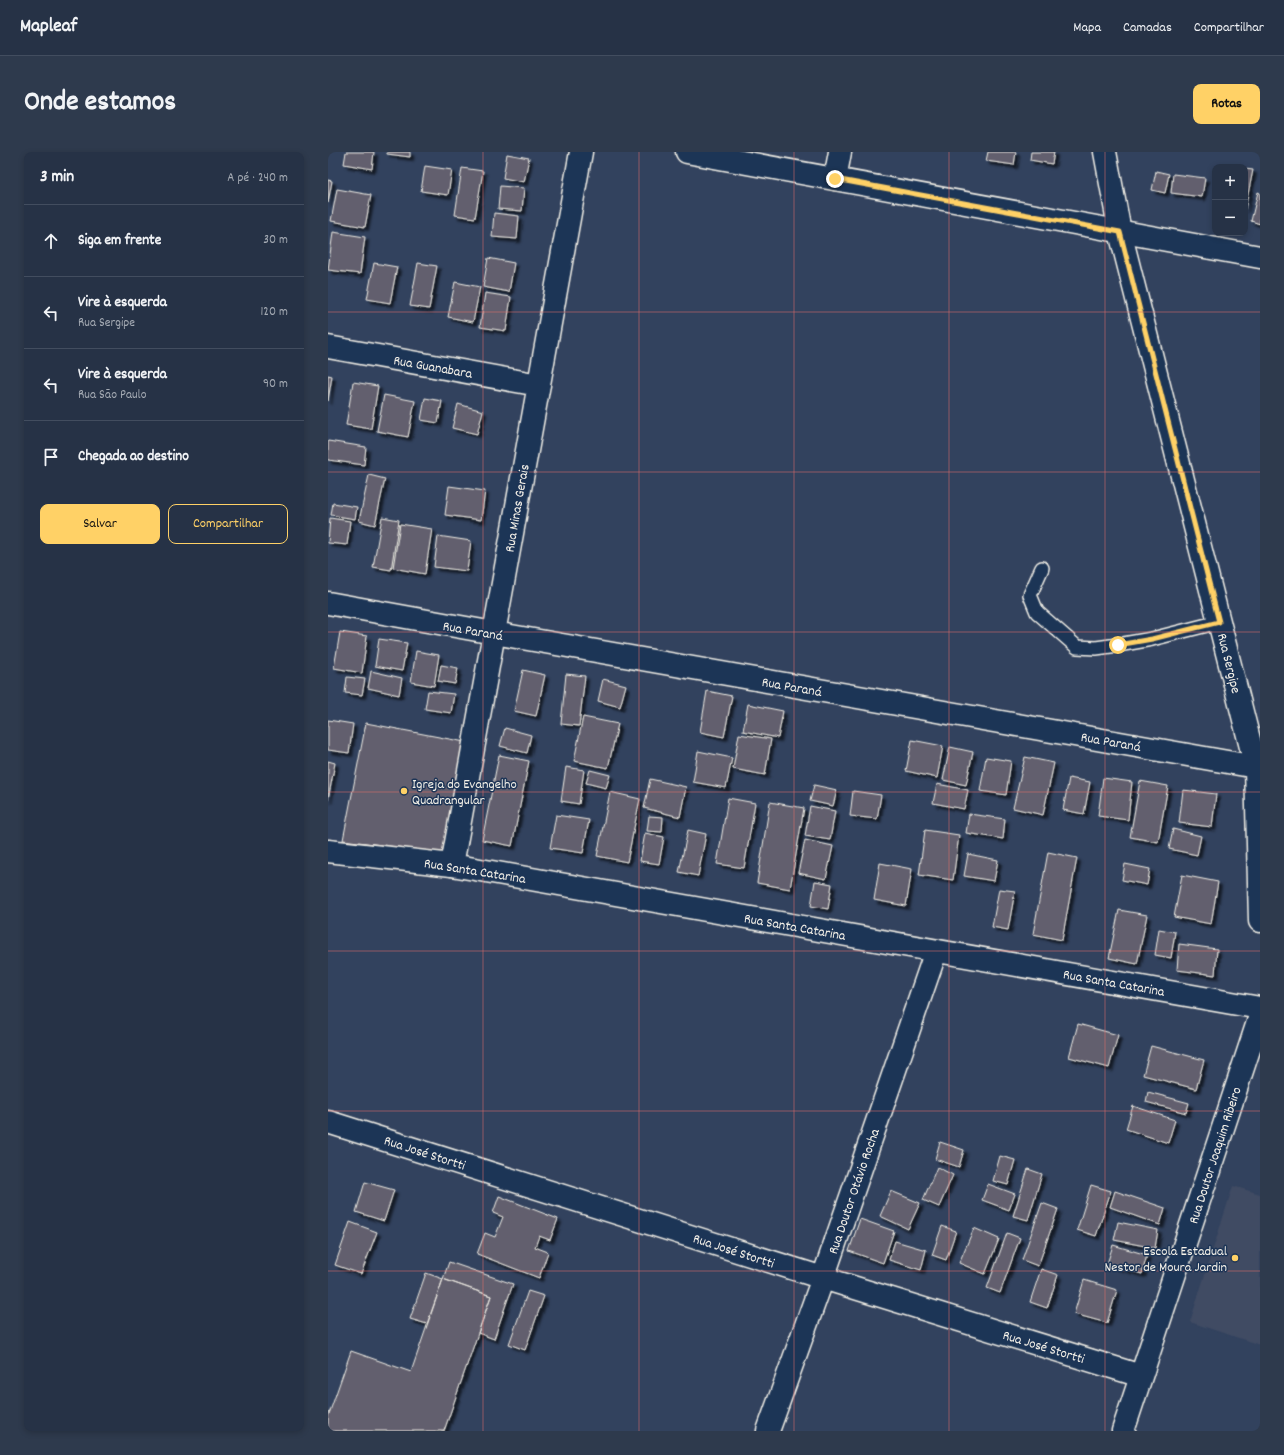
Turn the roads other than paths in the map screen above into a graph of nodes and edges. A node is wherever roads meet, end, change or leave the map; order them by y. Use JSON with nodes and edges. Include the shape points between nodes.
{"nodes":[{"id":1,"x":581,"y":152,"type":"edge"},
{"id":2,"x":687,"y":152,"type":"edge"},
{"id":3,"x":840,"y":152,"type":"edge"},
{"id":4,"x":1105,"y":152,"type":"edge"},
{"id":5,"x":835,"y":179,"type":"junction"},
{"id":6,"x":1120,"y":232,"type":"junction"},
{"id":7,"x":1260,"y":257,"type":"edge"},
{"id":8,"x":328,"y":347,"type":"edge"},
{"id":9,"x":539,"y":385,"type":"junction"},
{"id":10,"x":1042,"y":568,"type":"dead end"},
{"id":11,"x":328,"y":603,"type":"edge"},
{"id":12,"x":1219,"y":622,"type":"junction"},
{"id":13,"x":494,"y":634,"type":"junction"},
{"id":14,"x":1256,"y":767,"type":"junction"},
{"id":15,"x":328,"y":851,"type":"edge"},
{"id":16,"x":452,"y":865,"type":"junction"},
{"id":17,"x":1260,"y":921,"type":"edge"},
{"id":18,"x":936,"y":951,"type":"junction"},
{"id":19,"x":1260,"y":1008,"type":"edge"},
{"id":20,"x":1260,"y":1016,"type":"edge"},
{"id":21,"x":328,"y":1122,"type":"edge"},
{"id":22,"x":823,"y":1278,"type":"junction"},
{"id":23,"x":1141,"y":1376,"type":"junction"},
{"id":24,"x":768,"y":1431,"type":"edge"},
{"id":25,"x":1123,"y":1431,"type":"edge"}],
"edges":[{"from":1,"to":9,"type":"street","name":"Rua Minas Gerais"},
{"from":2,"to":5,"type":"street"},
{"from":3,"to":5,"type":"street"},
{"from":4,"to":6,"type":"street","name":"Rua Sergipe"},
{"from":5,"to":6,"type":"street"},
{"from":6,"to":7,"type":"street"},
{"from":6,"to":12,"type":"street","name":"Rua Sergipe"},
{"from":8,"to":9,"type":"street","name":"Rua Guanabara"},
{"from":9,"to":13,"type":"street","name":"Rua Minas Gerais"},
{"from":10,"to":12,"type":"lane","via":[[1030,595],[1037,612],[1077,647],[1096,648],[1152,639]]},
{"from":11,"to":13,"type":"street","name":"Rua Paraná"},
{"from":12,"to":14,"type":"street","name":"Rua Sergipe"},
{"from":13,"to":14,"type":"street","name":"Rua Paraná"},
{"from":13,"to":16,"type":"street","name":"Rua Minas Gerais"},
{"from":14,"to":17,"type":"street","name":"Rua Sergipe"},
{"from":15,"to":16,"type":"street","name":"Rua Santa Catarina"},
{"from":16,"to":18,"type":"street","name":"Rua Santa Catarina"},
{"from":18,"to":19,"type":"street","name":"Rua Santa Catarina"},
{"from":18,"to":22,"type":"street","name":"Rua Doutor Otávio Rocha"},
{"from":20,"to":23,"type":"street","name":"Rua Doutor Joaquim Ribeiro"},
{"from":21,"to":22,"type":"street","name":"Rua José Stortti"},
{"from":22,"to":23,"type":"street","name":"Rua José Stortti"},
{"from":22,"to":24,"type":"street","name":"Rua Doutor Otávio Rocha"},
{"from":23,"to":25,"type":"street","name":"Rua Doutor Joaquim Ribeiro"}]}
